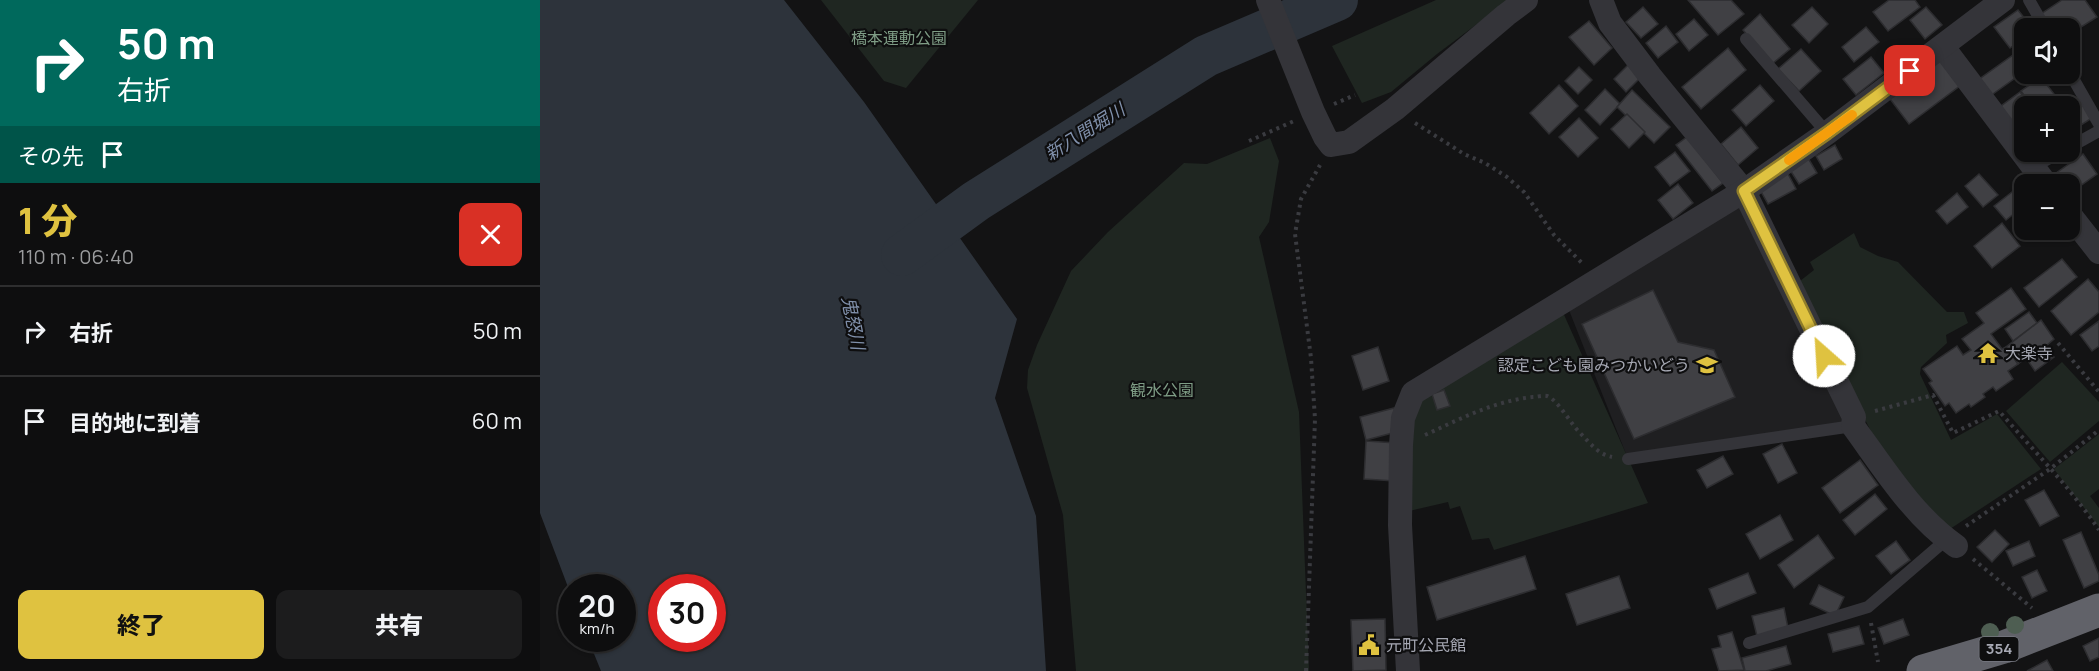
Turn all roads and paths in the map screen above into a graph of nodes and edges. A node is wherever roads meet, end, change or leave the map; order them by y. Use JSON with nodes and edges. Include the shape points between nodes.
{"nodes":[{"id":1,"x":1268,"y":0,"type":"edge"},
{"id":2,"x":1526,"y":0,"type":"edge"},
{"id":3,"x":1601,"y":0,"type":"edge"},
{"id":4,"x":2003,"y":0,"type":"edge"},
{"id":5,"x":2029,"y":0,"type":"edge"},
{"id":6,"x":2039,"y":18,"type":"edge"},
{"id":7,"x":1746,"y":39,"type":"dead end"},
{"id":8,"x":1943,"y":47,"type":"junction"},
{"id":9,"x":2076,"y":84,"type":"edge"},
{"id":10,"x":1395,"y":109,"type":"junction"},
{"id":11,"x":1313,"y":112,"type":"junction"},
{"id":12,"x":2099,"y":124,"type":"edge"},
{"id":13,"x":2099,"y":130,"type":"edge"},
{"id":14,"x":1827,"y":133,"type":"junction"},
{"id":15,"x":1249,"y":141,"type":"dead end"},
{"id":16,"x":2080,"y":141,"type":"edge"},
{"id":17,"x":1331,"y":145,"type":"junction"},
{"id":18,"x":2052,"y":162,"type":"edge"},
{"id":19,"x":2038,"y":174,"type":"edge"},
{"id":20,"x":2042,"y":174,"type":"edge"},
{"id":21,"x":1744,"y":191,"type":"junction"},
{"id":22,"x":2080,"y":228,"type":"edge"},
{"id":23,"x":2099,"y":252,"type":"edge"},
{"id":24,"x":1598,"y":280,"type":"junction"},
{"id":25,"x":2058,"y":343,"type":"dead end"},
{"id":26,"x":2099,"y":392,"type":"edge"},
{"id":27,"x":1853,"y":421,"type":"junction"},
{"id":28,"x":2099,"y":430,"type":"edge"},
{"id":29,"x":1401,"y":437,"type":"junction"},
{"id":30,"x":1628,"y":459,"type":"joint"},
{"id":31,"x":2049,"y":469,"type":"junction"},
{"id":32,"x":2099,"y":530,"type":"edge"},
{"id":33,"x":1951,"y":542,"type":"junction"},
{"id":34,"x":1868,"y":607,"type":"junction"},
{"id":35,"x":2099,"y":610,"type":"edge"},
{"id":36,"x":2056,"y":628,"type":"junction"},
{"id":37,"x":1749,"y":643,"type":"dead end"},
{"id":38,"x":1878,"y":662,"type":"dead end"},
{"id":39,"x":1306,"y":671,"type":"edge"},
{"id":40,"x":1408,"y":671,"type":"edge"},
{"id":41,"x":1923,"y":671,"type":"edge"}],
"edges":[{"from":1,"to":11,"type":"street"},
{"from":2,"to":10,"type":"street"},
{"from":3,"to":21,"type":"street","via":[[1610,23]]},
{"from":4,"to":8,"type":"street"},
{"from":5,"to":6,"type":"lane"},
{"from":7,"to":14,"type":"lane"},
{"from":8,"to":14,"type":"street"},
{"from":8,"to":19,"type":"street"},
{"from":9,"to":12,"type":"lane"},
{"from":10,"to":17,"type":"street","via":[[1349,142]]},
{"from":10,"to":24,"type":"path","via":[[1507,177],[1524,192],[1554,235]]},
{"from":11,"to":15,"type":"path"},
{"from":11,"to":17,"type":"street"},
{"from":13,"to":16,"type":"lane"},
{"from":14,"to":21,"type":"street"},
{"from":17,"to":39,"type":"path","via":[[1302,199],[1295,234],[1315,419]]},
{"from":18,"to":20,"type":"lane"},
{"from":21,"to":24,"type":"street"},
{"from":21,"to":27,"type":"street"},
{"from":22,"to":23,"type":"street"},
{"from":24,"to":29,"type":"street","via":[[1413,393],[1403,418]]},
{"from":25,"to":26,"type":"path"},
{"from":27,"to":30,"type":"lane"},
{"from":27,"to":31,"type":"path","via":[[1934,394],[1953,433],[1999,411]]},
{"from":27,"to":33,"type":"street","via":[[1892,480]]},
{"from":28,"to":31,"type":"path"},
{"from":29,"to":30,"type":"path","via":[[1425,435],[1495,405],[1546,396],[1556,402],[1601,455]]},
{"from":29,"to":40,"type":"street","via":[[1400,525]]},
{"from":31,"to":32,"type":"path","via":[[2079,500]]},
{"from":31,"to":33,"type":"path"},
{"from":33,"to":34,"type":"lane"},
{"from":33,"to":36,"type":"path"},
{"from":34,"to":37,"type":"lane"},
{"from":34,"to":38,"type":"path"},
{"from":35,"to":36,"type":"highway","number":"354"},
{"from":36,"to":41,"type":"highway","number":"354"}]}
